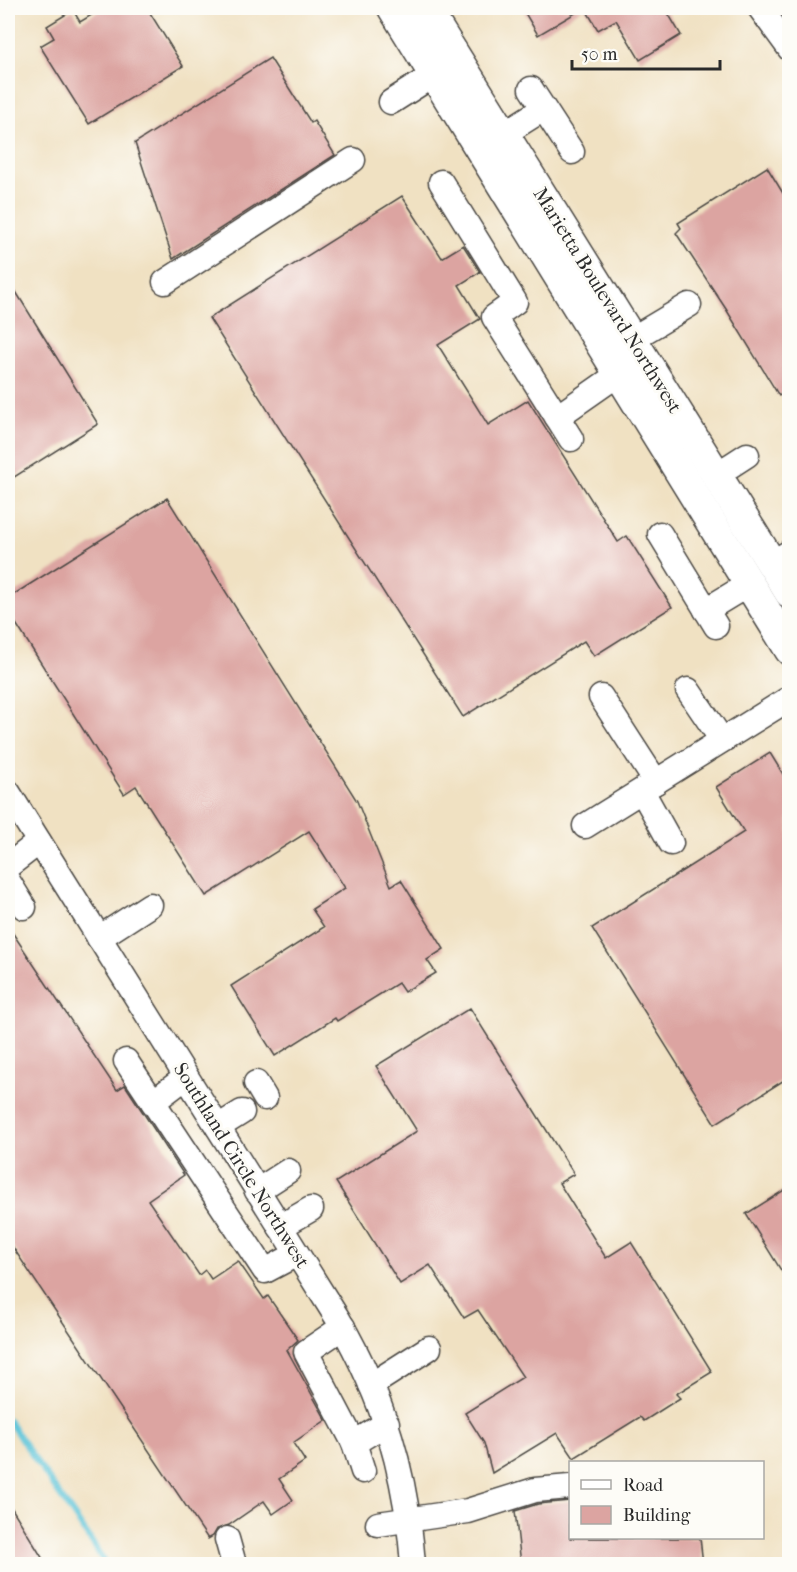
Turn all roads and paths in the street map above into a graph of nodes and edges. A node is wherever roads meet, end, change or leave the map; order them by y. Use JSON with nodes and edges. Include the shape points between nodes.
{"nodes":[{"id":1,"x":393,"y":8,"type":"edge"},
{"id":2,"x":425,"y":8,"type":"edge"},
{"id":3,"x":760,"y":8,"type":"edge"},
{"id":4,"x":789,"y":49,"type":"edge"},
{"id":5,"x":435,"y":74,"type":"junction"},
{"id":6,"x":391,"y":102,"type":"dead end"},
{"id":7,"x":505,"y":133,"type":"junction"},
{"id":8,"x":572,"y":152,"type":"dead end"},
{"id":9,"x":353,"y":160,"type":"dead end"},
{"id":10,"x":441,"y":182,"type":"dead end"},
{"id":11,"x":165,"y":282,"type":"dead end"},
{"id":12,"x":689,"y":304,"type":"dead end"},
{"id":13,"x":632,"y":339,"type":"junction"},
{"id":14,"x":620,"y":373,"type":"junction"},
{"id":15,"x":557,"y":417,"type":"junction"},
{"id":16,"x":571,"y":439,"type":"dead end"},
{"id":17,"x":747,"y":455,"type":"dead end"},
{"id":18,"x":716,"y":475,"type":"junction"},
{"id":19,"x":660,"y":534,"type":"dead end"},
{"id":20,"x":780,"y":558,"type":"edge"},
{"id":21,"x":749,"y":584,"type":"junction"},
{"id":22,"x":789,"y":593,"type":"edge"},
{"id":23,"x":789,"y":650,"type":"edge"},
{"id":24,"x":688,"y":690,"type":"dead end"},
{"id":25,"x":601,"y":697,"type":"dead end"},
{"id":26,"x":789,"y":698,"type":"edge"},
{"id":27,"x":722,"y":740,"type":"junction"},
{"id":28,"x":649,"y":786,"type":"junction"},
{"id":29,"x":8,"y":792,"type":"edge"},
{"id":30,"x":585,"y":826,"type":"dead end"},
{"id":31,"x":39,"y":842,"type":"junction"},
{"id":32,"x":671,"y":843,"type":"dead end"},
{"id":33,"x":8,"y":866,"type":"edge"},
{"id":34,"x":8,"y":881,"type":"edge"},
{"id":35,"x":150,"y":905,"type":"dead end"},
{"id":36,"x":24,"y":907,"type":"dead end"},
{"id":37,"x":99,"y":938,"type":"junction"},
{"id":38,"x":126,"y":1061,"type":"dead end"},
{"id":39,"x":186,"y":1077,"type":"junction"},
{"id":40,"x":153,"y":1102,"type":"junction"},
{"id":41,"x":242,"y":1112,"type":"dead end"},
{"id":42,"x":218,"y":1127,"type":"junction"},
{"id":43,"x":288,"y":1171,"type":"dead end"},
{"id":44,"x":257,"y":1191,"type":"junction"},
{"id":45,"x":311,"y":1209,"type":"dead end"},
{"id":46,"x":280,"y":1227,"type":"junction"},
{"id":47,"x":297,"y":1254,"type":"junction"},
{"id":48,"x":343,"y":1327,"type":"junction"},
{"id":49,"x":429,"y":1348,"type":"dead end"},
{"id":50,"x":371,"y":1385,"type":"junction"},
{"id":51,"x":387,"y":1423,"type":"junction"},
{"id":52,"x":354,"y":1443,"type":"junction"},
{"id":53,"x":363,"y":1471,"type":"dead end"},
{"id":54,"x":569,"y":1487,"type":"edge"},
{"id":55,"x":409,"y":1520,"type":"junction"},
{"id":56,"x":378,"y":1524,"type":"dead end"},
{"id":57,"x":227,"y":1539,"type":"dead end"},
{"id":58,"x":234,"y":1564,"type":"edge"},
{"id":59,"x":413,"y":1564,"type":"edge"}],
"edges":[{"from":1,"to":5,"type":"main road"},
{"from":2,"to":7,"type":"main road","name":"Marietta Boulevard Northwest"},
{"from":3,"to":4,"type":"street"},
{"from":5,"to":6,"type":"street"},
{"from":5,"to":14,"type":"main road"},
{"from":7,"to":8,"type":"street","via":[[537,99]]},
{"from":7,"to":13,"type":"main road","name":"Marietta Boulevard Northwest"},
{"from":9,"to":11,"type":"street"},
{"from":10,"to":15,"type":"street","via":[[515,302],[494,317]]},
{"from":12,"to":13,"type":"street"},
{"from":13,"to":18,"type":"main road","name":"Marietta Boulevard Northwest"},
{"from":14,"to":15,"type":"street"},
{"from":14,"to":21,"type":"main road"},
{"from":15,"to":16,"type":"street"},
{"from":17,"to":18,"type":"street"},
{"from":18,"to":20,"type":"main road","name":"Marietta Boulevard Northwest"},
{"from":19,"to":21,"type":"street","via":[[711,618]]},
{"from":20,"to":22,"type":"main road","name":"Marietta Boulevard Northwest"},
{"from":21,"to":23,"type":"main road"},
{"from":24,"to":27,"type":"street"},
{"from":25,"to":28,"type":"street"},
{"from":26,"to":27,"type":"street"},
{"from":27,"to":28,"type":"street"},
{"from":28,"to":30,"type":"street"},
{"from":28,"to":32,"type":"street"},
{"from":29,"to":31,"type":"street","name":"Southland Circle Northwest"},
{"from":31,"to":33,"type":"street"},
{"from":31,"to":37,"type":"street","name":"Southland Circle Northwest"},
{"from":34,"to":36,"type":"street"},
{"from":35,"to":37,"type":"street"},
{"from":37,"to":39,"type":"street","name":"Southland Circle Northwest"},
{"from":38,"to":40,"type":"street"},
{"from":39,"to":40,"type":"street"},
{"from":39,"to":42,"type":"street","name":"Southland Circle Northwest"},
{"from":40,"to":47,"type":"street","via":[[265,1271]]},
{"from":41,"to":42,"type":"street"},
{"from":42,"to":44,"type":"street","name":"Southland Circle Northwest"},
{"from":43,"to":44,"type":"street"},
{"from":44,"to":46,"type":"street","name":"Southland Circle Northwest"},
{"from":45,"to":46,"type":"street"},
{"from":46,"to":47,"type":"street","name":"Southland Circle Northwest"},
{"from":47,"to":48,"type":"street","name":"Southland Circle Northwest"},
{"from":48,"to":50,"type":"street","name":"Southland Circle Northwest"},
{"from":48,"to":52,"type":"street","via":[[306,1352]]},
{"from":49,"to":50,"type":"street"},
{"from":50,"to":51,"type":"street","name":"Southland Circle Northwest"},
{"from":51,"to":52,"type":"street"},
{"from":51,"to":55,"type":"street","name":"Southland Circle Northwest"},
{"from":52,"to":53,"type":"street"},
{"from":54,"to":55,"type":"street","via":[[535,1490],[468,1511]]},
{"from":55,"to":56,"type":"street"},
{"from":55,"to":59,"type":"street","name":"Southland Circle Northwest"},
{"from":57,"to":58,"type":"street"}]}
